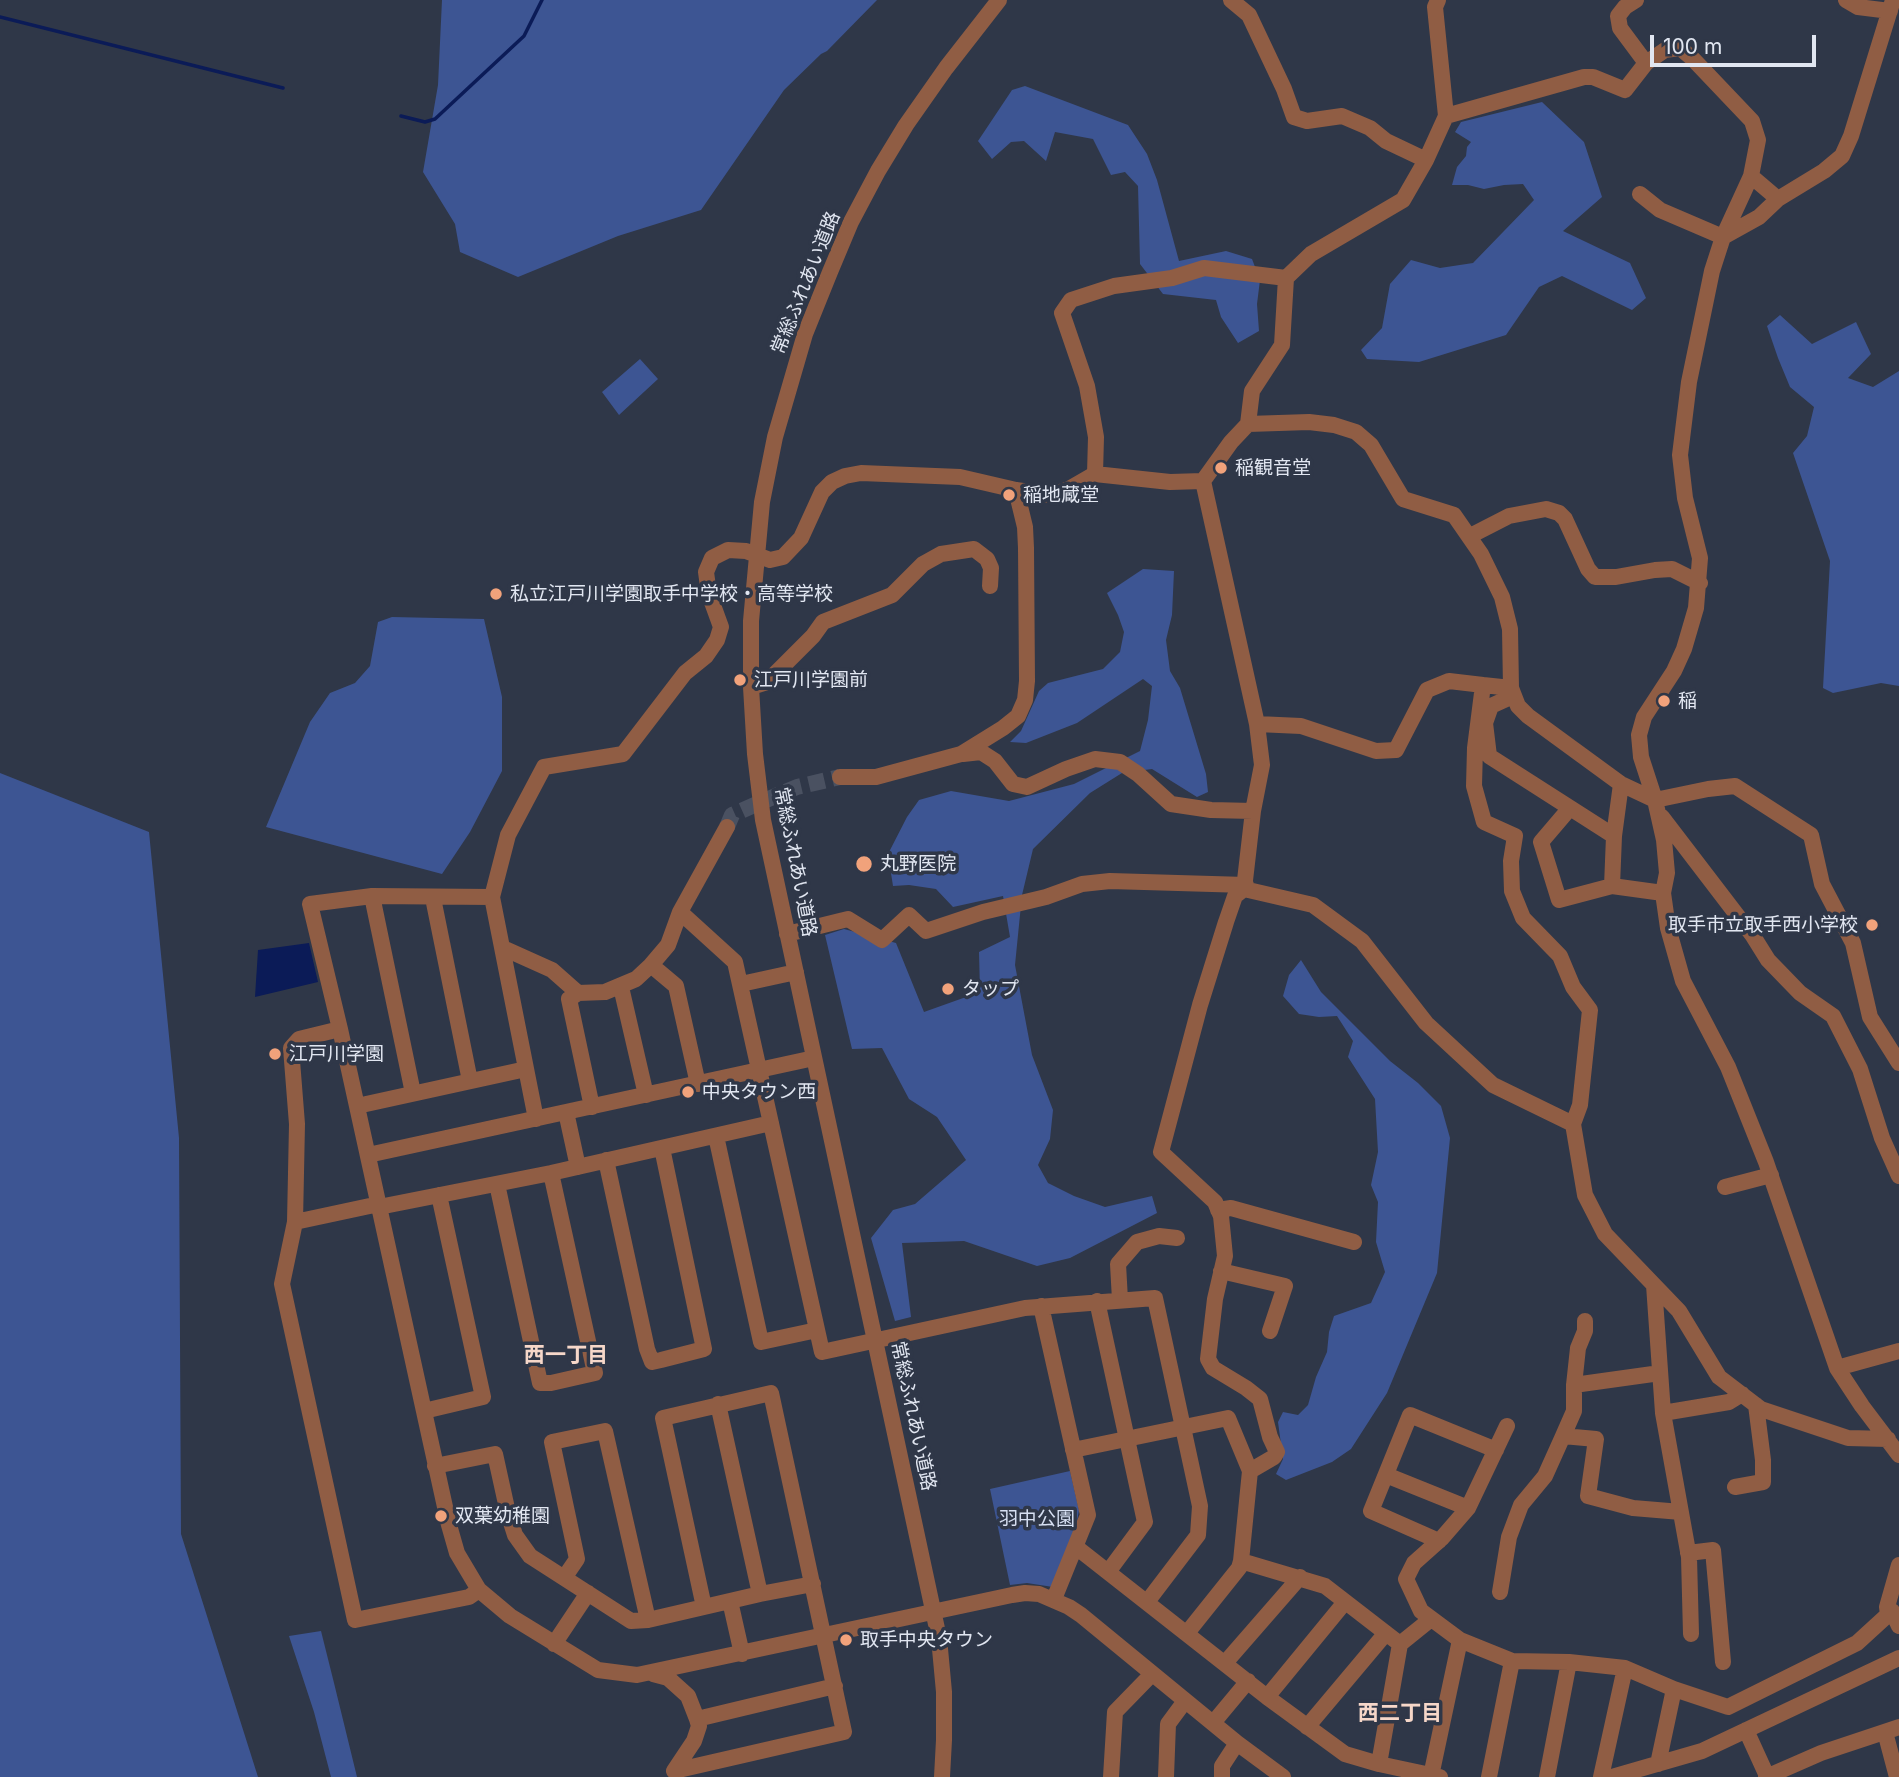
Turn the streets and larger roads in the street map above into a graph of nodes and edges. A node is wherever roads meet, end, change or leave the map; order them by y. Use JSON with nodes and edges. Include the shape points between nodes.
{"nodes":[{"id":1,"x":999,"y":0,"type":"edge"},
{"id":2,"x":1231,"y":0,"type":"edge"},
{"id":3,"x":1438,"y":0,"type":"edge"},
{"id":4,"x":1636,"y":0,"type":"edge"},
{"id":5,"x":1846,"y":0,"type":"edge"},
{"id":6,"x":1892,"y":6,"type":"edge"},
{"id":7,"x":1646,"y":63,"type":"junction"},
{"id":8,"x":1446,"y":116,"type":"junction"},
{"id":9,"x":1426,"y":160,"type":"junction"},
{"id":10,"x":1751,"y":176,"type":"junction"},
{"id":11,"x":1640,"y":194,"type":"dead end"},
{"id":12,"x":1778,"y":198,"type":"junction"},
{"id":13,"x":1723,"y":237,"type":"junction"},
{"id":14,"x":1286,"y":278,"type":"junction"},
{"id":15,"x":1248,"y":424,"type":"junction"},
{"id":16,"x":1095,"y":474,"type":"junction"},
{"id":17,"x":1203,"y":481,"type":"junction"},
{"id":18,"x":1016,"y":490,"type":"junction"},
{"id":19,"x":1470,"y":536,"type":"junction"},
{"id":20,"x":756,"y":556,"type":"junction"},
{"id":21,"x":1700,"y":583,"type":"junction"},
{"id":22,"x":990,"y":586,"type":"dead end"},
{"id":23,"x":1483,"y":685,"type":"junction"},
{"id":24,"x":751,"y":687,"type":"junction"},
{"id":25,"x":1512,"y":692,"type":"junction"},
{"id":26,"x":1257,"y":724,"type":"junction"},
{"id":27,"x":961,"y":754,"type":"junction"},
{"id":28,"x":839,"y":777,"type":"tunnel mouth"},
{"id":29,"x":1621,"y":784,"type":"junction"},
{"id":30,"x":1656,"y":806,"type":"junction"},
{"id":31,"x":1570,"y":807,"type":"junction"},
{"id":32,"x":1254,"y":811,"type":"junction"},
{"id":33,"x":727,"y":827,"type":"tunnel mouth"},
{"id":34,"x":1614,"y":836,"type":"junction"},
{"id":35,"x":1514,"y":841,"type":"junction"},
{"id":36,"x":1541,"y":842,"type":"junction"},
{"id":37,"x":1612,"y":886,"type":"junction"},
{"id":38,"x":1245,"y":887,"type":"junction"},
{"id":39,"x":1663,"y":893,"type":"junction"},
{"id":40,"x":372,"y":896,"type":"junction"},
{"id":41,"x":492,"y":897,"type":"junction"},
{"id":42,"x":433,"y":898,"type":"junction"},
{"id":43,"x":680,"y":912,"type":"junction"},
{"id":44,"x":787,"y":934,"type":"junction"},
{"id":45,"x":503,"y":948,"type":"junction"},
{"id":46,"x":650,"y":965,"type":"junction"},
{"id":47,"x":796,"y":972,"type":"junction"},
{"id":48,"x":741,"y":984,"type":"junction"},
{"id":49,"x":621,"y":987,"type":"junction"},
{"id":50,"x":578,"y":993,"type":"junction"},
{"id":51,"x":340,"y":1029,"type":"junction"},
{"id":52,"x":814,"y":1058,"type":"junction"},
{"id":53,"x":1899,"y":1063,"type":"edge"},
{"id":54,"x":526,"y":1069,"type":"junction"},
{"id":55,"x":758,"y":1071,"type":"junction"},
{"id":56,"x":470,"y":1081,"type":"junction"},
{"id":57,"x":698,"y":1084,"type":"junction"},
{"id":58,"x":413,"y":1093,"type":"junction"},
{"id":59,"x":646,"y":1095,"type":"junction"},
{"id":60,"x":357,"y":1106,"type":"junction"},
{"id":61,"x":592,"y":1107,"type":"junction"},
{"id":62,"x":566,"y":1112,"type":"junction"},
{"id":63,"x":536,"y":1119,"type":"junction"},
{"id":64,"x":771,"y":1123,"type":"junction"},
{"id":65,"x":1573,"y":1124,"type":"junction"},
{"id":66,"x":716,"y":1136,"type":"junction"},
{"id":67,"x":662,"y":1148,"type":"junction"},
{"id":68,"x":368,"y":1156,"type":"junction"},
{"id":69,"x":606,"y":1160,"type":"junction"},
{"id":70,"x":578,"y":1167,"type":"junction"},
{"id":71,"x":551,"y":1173,"type":"junction"},
{"id":72,"x":1771,"y":1175,"type":"junction"},
{"id":73,"x":1899,"y":1176,"type":"edge"},
{"id":74,"x":497,"y":1184,"type":"junction"},
{"id":75,"x":1725,"y":1187,"type":"dead end"},
{"id":76,"x":439,"y":1195,"type":"junction"},
{"id":77,"x":379,"y":1206,"type":"junction"},
{"id":78,"x":1218,"y":1210,"type":"junction"},
{"id":79,"x":295,"y":1222,"type":"junction"},
{"id":80,"x":1177,"y":1238,"type":"dead end"},
{"id":81,"x":1354,"y":1242,"type":"dead end"},
{"id":82,"x":1221,"y":1271,"type":"junction"},
{"id":83,"x":1654,"y":1285,"type":"junction"},
{"id":84,"x":1120,"y":1300,"type":"junction"},
{"id":85,"x":1097,"y":1301,"type":"junction"},
{"id":86,"x":1041,"y":1306,"type":"junction"},
{"id":87,"x":1585,"y":1321,"type":"dead end"},
{"id":88,"x":817,"y":1330,"type":"junction"},
{"id":89,"x":1270,"y":1331,"type":"dead end"},
{"id":90,"x":875,"y":1340,"type":"junction"},
{"id":91,"x":1899,"y":1351,"type":"edge"},
{"id":92,"x":1837,"y":1368,"type":"junction"},
{"id":93,"x":1660,"y":1373,"type":"junction"},
{"id":94,"x":1574,"y":1385,"type":"junction"},
{"id":95,"x":1742,"y":1394,"type":"junction"},
{"id":96,"x":718,"y":1404,"type":"junction"},
{"id":97,"x":1756,"y":1405,"type":"junction"},
{"id":98,"x":424,"y":1412,"type":"junction"},
{"id":99,"x":1663,"y":1413,"type":"junction"},
{"id":100,"x":1507,"y":1426,"type":"dead end"},
{"id":101,"x":1183,"y":1427,"type":"junction"},
{"id":102,"x":1563,"y":1436,"type":"junction"},
{"id":103,"x":1128,"y":1439,"type":"junction"},
{"id":104,"x":1888,"y":1440,"type":"junction"},
{"id":105,"x":1073,"y":1450,"type":"junction"},
{"id":106,"x":1496,"y":1450,"type":"junction"},
{"id":107,"x":1899,"y":1455,"type":"edge"},
{"id":108,"x":435,"y":1466,"type":"junction"},
{"id":109,"x":1250,"y":1471,"type":"junction"},
{"id":110,"x":1386,"y":1475,"type":"junction"},
{"id":111,"x":1735,"y":1487,"type":"dead end"},
{"id":112,"x":1468,"y":1508,"type":"junction"},
{"id":113,"x":1681,"y":1511,"type":"junction"},
{"id":114,"x":1439,"y":1541,"type":"junction"},
{"id":115,"x":1076,"y":1547,"type":"junction"},
{"id":116,"x":1688,"y":1553,"type":"junction"},
{"id":117,"x":1241,"y":1561,"type":"junction"},
{"id":118,"x":1899,"y":1564,"type":"edge"},
{"id":119,"x":1108,"y":1572,"type":"junction"},
{"id":120,"x":1300,"y":1577,"type":"junction"},
{"id":121,"x":564,"y":1578,"type":"junction"},
{"id":122,"x":813,"y":1584,"type":"junction"},
{"id":123,"x":480,"y":1590,"type":"junction"},
{"id":124,"x":1500,"y":1592,"type":"dead end"},
{"id":125,"x":588,"y":1593,"type":"junction"},
{"id":126,"x":760,"y":1594,"type":"junction"},
{"id":127,"x":1054,"y":1599,"type":"junction"},
{"id":128,"x":730,"y":1601,"type":"junction"},
{"id":129,"x":1147,"y":1602,"type":"junction"},
{"id":130,"x":1345,"y":1602,"type":"junction"},
{"id":131,"x":704,"y":1607,"type":"junction"},
{"id":132,"x":934,"y":1613,"type":"junction"},
{"id":133,"x":1431,"y":1619,"type":"junction"},
{"id":134,"x":648,"y":1620,"type":"junction"},
{"id":135,"x":1894,"y":1620,"type":"edge"},
{"id":136,"x":1187,"y":1633,"type":"junction"},
{"id":137,"x":1386,"y":1633,"type":"junction"},
{"id":138,"x":1691,"y":1634,"type":"dead end"},
{"id":139,"x":825,"y":1636,"type":"junction"},
{"id":140,"x":1460,"y":1640,"type":"junction"},
{"id":141,"x":554,"y":1644,"type":"junction"},
{"id":142,"x":1400,"y":1644,"type":"junction"},
{"id":143,"x":742,"y":1654,"type":"junction"},
{"id":144,"x":1899,"y":1658,"type":"edge"},
{"id":145,"x":1512,"y":1661,"type":"junction"},
{"id":146,"x":1569,"y":1662,"type":"junction"},
{"id":147,"x":1723,"y":1662,"type":"dead end"},
{"id":148,"x":1225,"y":1663,"type":"junction"},
{"id":149,"x":1625,"y":1668,"type":"junction"},
{"id":150,"x":651,"y":1674,"type":"junction"},
{"id":151,"x":1152,"y":1674,"type":"junction"},
{"id":152,"x":1248,"y":1681,"type":"junction"},
{"id":153,"x":835,"y":1686,"type":"junction"},
{"id":154,"x":1674,"y":1689,"type":"junction"},
{"id":155,"x":1267,"y":1697,"type":"junction"},
{"id":156,"x":1185,"y":1701,"type":"junction"},
{"id":157,"x":697,"y":1719,"type":"junction"},
{"id":158,"x":1213,"y":1723,"type":"junction"},
{"id":159,"x":1307,"y":1727,"type":"junction"},
{"id":160,"x":1746,"y":1730,"type":"junction"},
{"id":161,"x":1892,"y":1730,"type":"edge"},
{"id":162,"x":1237,"y":1743,"type":"junction"},
{"id":163,"x":1379,"y":1764,"type":"junction"},
{"id":164,"x":1658,"y":1764,"type":"junction"},
{"id":165,"x":1407,"y":1774,"type":"edge"},
{"id":166,"x":942,"y":1777,"type":"edge"},
{"id":167,"x":1111,"y":1777,"type":"edge"},
{"id":168,"x":1166,"y":1777,"type":"edge"},
{"id":169,"x":1222,"y":1777,"type":"edge"},
{"id":170,"x":1283,"y":1777,"type":"edge"},
{"id":171,"x":1436,"y":1777,"type":"edge"},
{"id":172,"x":1489,"y":1777,"type":"edge"},
{"id":173,"x":1547,"y":1777,"type":"edge"},
{"id":174,"x":1601,"y":1777,"type":"edge"},
{"id":175,"x":1612,"y":1777,"type":"edge"},
{"id":176,"x":1767,"y":1777,"type":"edge"},
{"id":177,"x":1897,"y":1777,"type":"edge"}],
"edges":[{"from":1,"to":20,"type":"street","name":"常総ふれあい道路","via":[[906,125],[851,222],[805,334],[775,437]]},
{"from":2,"to":9,"type":"street","via":[[1249,15],[1294,117],[1307,121],[1342,116]]},
{"from":3,"to":8,"type":"street"},
{"from":4,"to":7,"type":"street","via":[[1618,16],[1620,28]]},
{"from":5,"to":6,"type":"street","via":[[1858,7]]},
{"from":6,"to":12,"type":"street","via":[[1842,156]]},
{"from":7,"to":8,"type":"street","via":[[1625,90],[1584,77]]},
{"from":7,"to":10,"type":"street","via":[[1665,50],[1680,48],[1727,94],[1752,121],[1758,140]]},
{"from":8,"to":9,"type":"street"},
{"from":9,"to":14,"type":"street","via":[[1403,200],[1311,254]]},
{"from":10,"to":12,"type":"street"},
{"from":10,"to":13,"type":"street"},
{"from":11,"to":13,"type":"street","via":[[1660,210]]},
{"from":12,"to":13,"type":"street","via":[[1759,217]]},
{"from":13,"to":21,"type":"street","via":[[1689,382],[1679,455],[1700,558]]},
{"from":14,"to":15,"type":"street","via":[[1282,345],[1252,391]]},
{"from":14,"to":16,"type":"street","via":[[1204,268],[1172,278],[1114,286],[1071,300],[1062,313],[1087,386],[1096,437]]},
{"from":15,"to":17,"type":"street"},
{"from":15,"to":19,"type":"street","via":[[1310,422],[1356,432],[1371,444],[1403,499],[1449,512]]},
{"from":16,"to":17,"type":"street"},
{"from":16,"to":18,"type":"street","via":[[1051,495]]},
{"from":17,"to":26,"type":"street"},
{"from":18,"to":20,"type":"street","via":[[960,477],[861,472],[845,476],[822,492],[791,551],[770,560]]},
{"from":18,"to":27,"type":"street","via":[[1026,548],[1025,700],[1018,716]]},
{"from":19,"to":21,"type":"street","via":[[1509,516],[1546,509],[1565,519],[1595,577],[1672,569]]},
{"from":19,"to":25,"type":"street","via":[[1494,577],[1507,614]]},
{"from":20,"to":24,"type":"street","name":"常総ふれあい道路"},
{"from":20,"to":41,"type":"street","via":[[728,550],[712,558],[706,572],[721,627],[716,640],[623,754],[544,767],[508,835]]},
{"from":21,"to":30,"type":"street","via":[[1684,649],[1644,717],[1639,736]]},
{"from":22,"to":24,"type":"street","via":[[991,568],[974,549],[941,554],[923,564],[892,595],[823,622],[767,682]]},
{"from":23,"to":25,"type":"street"},
{"from":23,"to":26,"type":"street","via":[[1449,681],[1427,690],[1396,750],[1376,751],[1301,726]]},
{"from":23,"to":35,"type":"street","via":[[1474,786],[1484,822],[1515,836]]},
{"from":24,"to":44,"type":"street","name":"常総ふれあい道路","via":[[763,820]]},
{"from":25,"to":29,"type":"street","via":[[1528,716]]},
{"from":25,"to":31,"type":"street","via":[[1491,706],[1485,723],[1489,756]]},
{"from":26,"to":32,"type":"street","via":[[1262,765]]},
{"from":27,"to":28,"type":"street","via":[[876,777]]},
{"from":27,"to":32,"type":"street","via":[[981,752],[995,761],[1013,785],[1027,787],[1095,760],[1120,762],[1171,804]]},
{"from":29,"to":30,"type":"street"},
{"from":29,"to":34,"type":"street"},
{"from":30,"to":39,"type":"street","via":[[1667,873]]},
{"from":30,"to":53,"type":"street","via":[[1708,789],[1735,786],[1811,835],[1822,884],[1853,943],[1870,1017]]},
{"from":30,"to":73,"type":"street","via":[[1768,960],[1800,993],[1833,1016],[1860,1069]]},
{"from":31,"to":34,"type":"street"},
{"from":31,"to":36,"type":"street"},
{"from":32,"to":38,"type":"street"},
{"from":33,"to":43,"type":"street"},
{"from":34,"to":37,"type":"street"},
{"from":35,"to":36,"type":"street"},
{"from":35,"to":65,"type":"street","via":[[1512,891],[1523,918],[1560,956],[1590,1010],[1580,1105]]},
{"from":36,"to":37,"type":"street","via":[[1559,900]]},
{"from":37,"to":39,"type":"street"},
{"from":38,"to":44,"type":"street","via":[[1100,881],[926,931],[909,915],[882,940],[848,919]]},
{"from":38,"to":65,"type":"street","via":[[1313,905],[1362,941],[1426,1023],[1493,1085]]},
{"from":38,"to":78,"type":"street","via":[[1235,896],[1226,922],[1161,1152]]},
{"from":39,"to":72,"type":"street","via":[[1683,981],[1728,1067]]},
{"from":40,"to":42,"type":"street"},
{"from":40,"to":51,"type":"street","via":[[310,904]]},
{"from":40,"to":58,"type":"street"},
{"from":41,"to":42,"type":"street"},
{"from":41,"to":45,"type":"street"},
{"from":42,"to":56,"type":"street"},
{"from":43,"to":46,"type":"street","via":[[668,945]]},
{"from":43,"to":48,"type":"street","via":[[735,962]]},
{"from":44,"to":47,"type":"street","name":"常総ふれあい道路"},
{"from":45,"to":50,"type":"street","via":[[552,971]]},
{"from":45,"to":54,"type":"street"},
{"from":46,"to":49,"type":"street"},
{"from":46,"to":57,"type":"street","via":[[676,986]]},
{"from":47,"to":48,"type":"street"},
{"from":47,"to":52,"type":"street","name":"常総ふれあい道路"},
{"from":48,"to":55,"type":"street"},
{"from":49,"to":50,"type":"street"},
{"from":49,"to":59,"type":"street"},
{"from":50,"to":61,"type":"street","via":[[569,999]]},
{"from":51,"to":60,"type":"street"},
{"from":51,"to":79,"type":"street","via":[[299,1039],[291,1048],[297,1124]]},
{"from":52,"to":55,"type":"street"},
{"from":52,"to":90,"type":"street","name":"常総ふれあい道路"},
{"from":54,"to":56,"type":"street"},
{"from":54,"to":63,"type":"street"},
{"from":55,"to":57,"type":"street"},
{"from":55,"to":64,"type":"street"},
{"from":56,"to":58,"type":"street"},
{"from":57,"to":59,"type":"street"},
{"from":58,"to":60,"type":"street"},
{"from":59,"to":61,"type":"street"},
{"from":60,"to":68,"type":"street"},
{"from":61,"to":62,"type":"street"},
{"from":62,"to":63,"type":"street"},
{"from":62,"to":70,"type":"street"},
{"from":63,"to":68,"type":"street"},
{"from":64,"to":66,"type":"street"},
{"from":64,"to":88,"type":"street"},
{"from":65,"to":83,"type":"street","via":[[1586,1195],[1605,1234]]},
{"from":66,"to":67,"type":"street"},
{"from":66,"to":88,"type":"street","via":[[761,1342]]},
{"from":67,"to":69,"type":"street"},
{"from":67,"to":69,"type":"street","via":[[704,1349],[652,1362]]},
{"from":68,"to":77,"type":"street"},
{"from":69,"to":70,"type":"street"},
{"from":70,"to":71,"type":"street"},
{"from":71,"to":74,"type":"street"},
{"from":71,"to":74,"type":"street","via":[[595,1373],[551,1383],[540,1383]]},
{"from":72,"to":75,"type":"street"},
{"from":72,"to":92,"type":"street"},
{"from":74,"to":76,"type":"street"},
{"from":76,"to":77,"type":"street"},
{"from":76,"to":98,"type":"street","via":[[483,1397]]},
{"from":77,"to":79,"type":"street"},
{"from":77,"to":98,"type":"street"},
{"from":78,"to":81,"type":"street","via":[[1231,1208]]},
{"from":78,"to":82,"type":"street","via":[[1225,1256]]},
{"from":79,"to":123,"type":"street","via":[[282,1284],[355,1620],[469,1597]]},
{"from":80,"to":84,"type":"street","via":[[1159,1236],[1137,1242],[1118,1264]]},
{"from":82,"to":89,"type":"street","via":[[1285,1286]]},
{"from":82,"to":109,"type":"street","via":[[1208,1359],[1213,1368],[1259,1399],[1277,1452]]},
{"from":83,"to":93,"type":"street"},
{"from":83,"to":95,"type":"street","via":[[1679,1311],[1719,1377]]},
{"from":84,"to":85,"type":"street"},
{"from":84,"to":101,"type":"street","via":[[1155,1298]]},
{"from":85,"to":86,"type":"street"},
{"from":85,"to":103,"type":"street"},
{"from":86,"to":90,"type":"street"},
{"from":86,"to":105,"type":"street"},
{"from":87,"to":94,"type":"street"},
{"from":88,"to":90,"type":"street","via":[[822,1352]]},
{"from":90,"to":132,"type":"street","name":"常総ふれあい道路"},
{"from":91,"to":92,"type":"street"},
{"from":92,"to":104,"type":"street"},
{"from":93,"to":94,"type":"street"},
{"from":93,"to":99,"type":"street"},
{"from":94,"to":102,"type":"street","via":[[1574,1411]]},
{"from":95,"to":97,"type":"street"},
{"from":95,"to":99,"type":"street","via":[[1729,1402]]},
{"from":96,"to":122,"type":"street","via":[[771,1393]]},
{"from":96,"to":126,"type":"street"},
{"from":96,"to":131,"type":"street","via":[[663,1418]]},
{"from":97,"to":104,"type":"street","via":[[1848,1438]]},
{"from":97,"to":111,"type":"street","via":[[1763,1482]]},
{"from":98,"to":108,"type":"street"},
{"from":99,"to":113,"type":"street"},
{"from":100,"to":106,"type":"street"},
{"from":101,"to":103,"type":"street"},
{"from":101,"to":109,"type":"street","via":[[1228,1418]]},
{"from":101,"to":129,"type":"street","via":[[1200,1506],[1198,1535]]},
{"from":102,"to":113,"type":"street","via":[[1596,1439],[1588,1496],[1633,1508]]},
{"from":102,"to":124,"type":"street","via":[[1545,1476],[1521,1505],[1509,1537]]},
{"from":103,"to":105,"type":"street"},
{"from":103,"to":119,"type":"street","via":[[1145,1522]]},
{"from":104,"to":107,"type":"street"},
{"from":105,"to":115,"type":"street","via":[[1088,1515]]},
{"from":106,"to":110,"type":"street","via":[[1410,1415]]},
{"from":106,"to":112,"type":"street"},
{"from":108,"to":121,"type":"street","via":[[495,1454],[516,1535],[530,1556]]},
{"from":108,"to":123,"type":"street","via":[[455,1546]]},
{"from":109,"to":117,"type":"street"},
{"from":110,"to":112,"type":"street"},
{"from":110,"to":114,"type":"street","via":[[1371,1511]]},
{"from":112,"to":114,"type":"street"},
{"from":113,"to":116,"type":"street"},
{"from":114,"to":133,"type":"street","via":[[1414,1563],[1406,1579],[1421,1611]]},
{"from":115,"to":119,"type":"street"},
{"from":115,"to":127,"type":"street"},
{"from":116,"to":138,"type":"street"},
{"from":116,"to":147,"type":"street","via":[[1713,1550]]},
{"from":117,"to":120,"type":"street"},
{"from":117,"to":136,"type":"street"},
{"from":118,"to":135,"type":"street","via":[[1887,1607]]},
{"from":119,"to":129,"type":"street"},
{"from":120,"to":130,"type":"street","via":[[1325,1586]]},
{"from":120,"to":148,"type":"street"},
{"from":121,"to":125,"type":"street"},
{"from":121,"to":134,"type":"street","via":[[577,1559],[552,1443],[605,1431]]},
{"from":122,"to":126,"type":"street"},
{"from":122,"to":139,"type":"street"},
{"from":123,"to":141,"type":"street"},
{"from":125,"to":134,"type":"street","via":[[631,1621]]},
{"from":125,"to":141,"type":"street"},
{"from":126,"to":128,"type":"street"},
{"from":127,"to":132,"type":"street","via":[[1026,1593]]},
{"from":127,"to":151,"type":"street","via":[[1081,1615]]},
{"from":128,"to":131,"type":"street"},
{"from":128,"to":143,"type":"street"},
{"from":129,"to":136,"type":"street"},
{"from":130,"to":137,"type":"street"},
{"from":130,"to":155,"type":"street"},
{"from":131,"to":134,"type":"street"},
{"from":132,"to":139,"type":"street"},
{"from":132,"to":166,"type":"street","name":"常総ふれあい道路","via":[[944,1692]]},
{"from":133,"to":140,"type":"street"},
{"from":133,"to":142,"type":"street"},
{"from":135,"to":154,"type":"street","via":[[1728,1707]]},
{"from":136,"to":148,"type":"street"},
{"from":137,"to":142,"type":"street"},
{"from":137,"to":159,"type":"street"},
{"from":139,"to":143,"type":"street"},
{"from":139,"to":153,"type":"street"},
{"from":140,"to":145,"type":"street"},
{"from":140,"to":171,"type":"street"},
{"from":141,"to":150,"type":"street","via":[[598,1670]]},
{"from":142,"to":163,"type":"street"},
{"from":143,"to":150,"type":"street"},
{"from":144,"to":160,"type":"street"},
{"from":145,"to":146,"type":"street"},
{"from":145,"to":172,"type":"street"},
{"from":146,"to":149,"type":"street"},
{"from":146,"to":173,"type":"street"},
{"from":148,"to":152,"type":"street"},
{"from":149,"to":154,"type":"street"},
{"from":149,"to":174,"type":"street"},
{"from":150,"to":157,"type":"street","via":[[668,1678],[682,1690]]},
{"from":151,"to":156,"type":"street"},
{"from":151,"to":167,"type":"street","via":[[1115,1712]]},
{"from":152,"to":155,"type":"street"},
{"from":152,"to":158,"type":"street"},
{"from":153,"to":157,"type":"street"},
{"from":153,"to":157,"type":"street","via":[[844,1732],[674,1771],[694,1741]]},
{"from":154,"to":164,"type":"street"},
{"from":155,"to":159,"type":"street"},
{"from":156,"to":158,"type":"street"},
{"from":156,"to":168,"type":"street","via":[[1168,1724]]},
{"from":158,"to":162,"type":"street"},
{"from":159,"to":163,"type":"street","via":[[1345,1754]]},
{"from":160,"to":164,"type":"street","via":[[1702,1751]]},
{"from":160,"to":176,"type":"street"},
{"from":161,"to":176,"type":"street"},
{"from":161,"to":177,"type":"street"},
{"from":162,"to":169,"type":"street","via":[[1222,1766]]},
{"from":162,"to":170,"type":"street"},
{"from":163,"to":165,"type":"street"},
{"from":164,"to":175,"type":"street"},
{"from":165,"to":171,"type":"street"}]}
